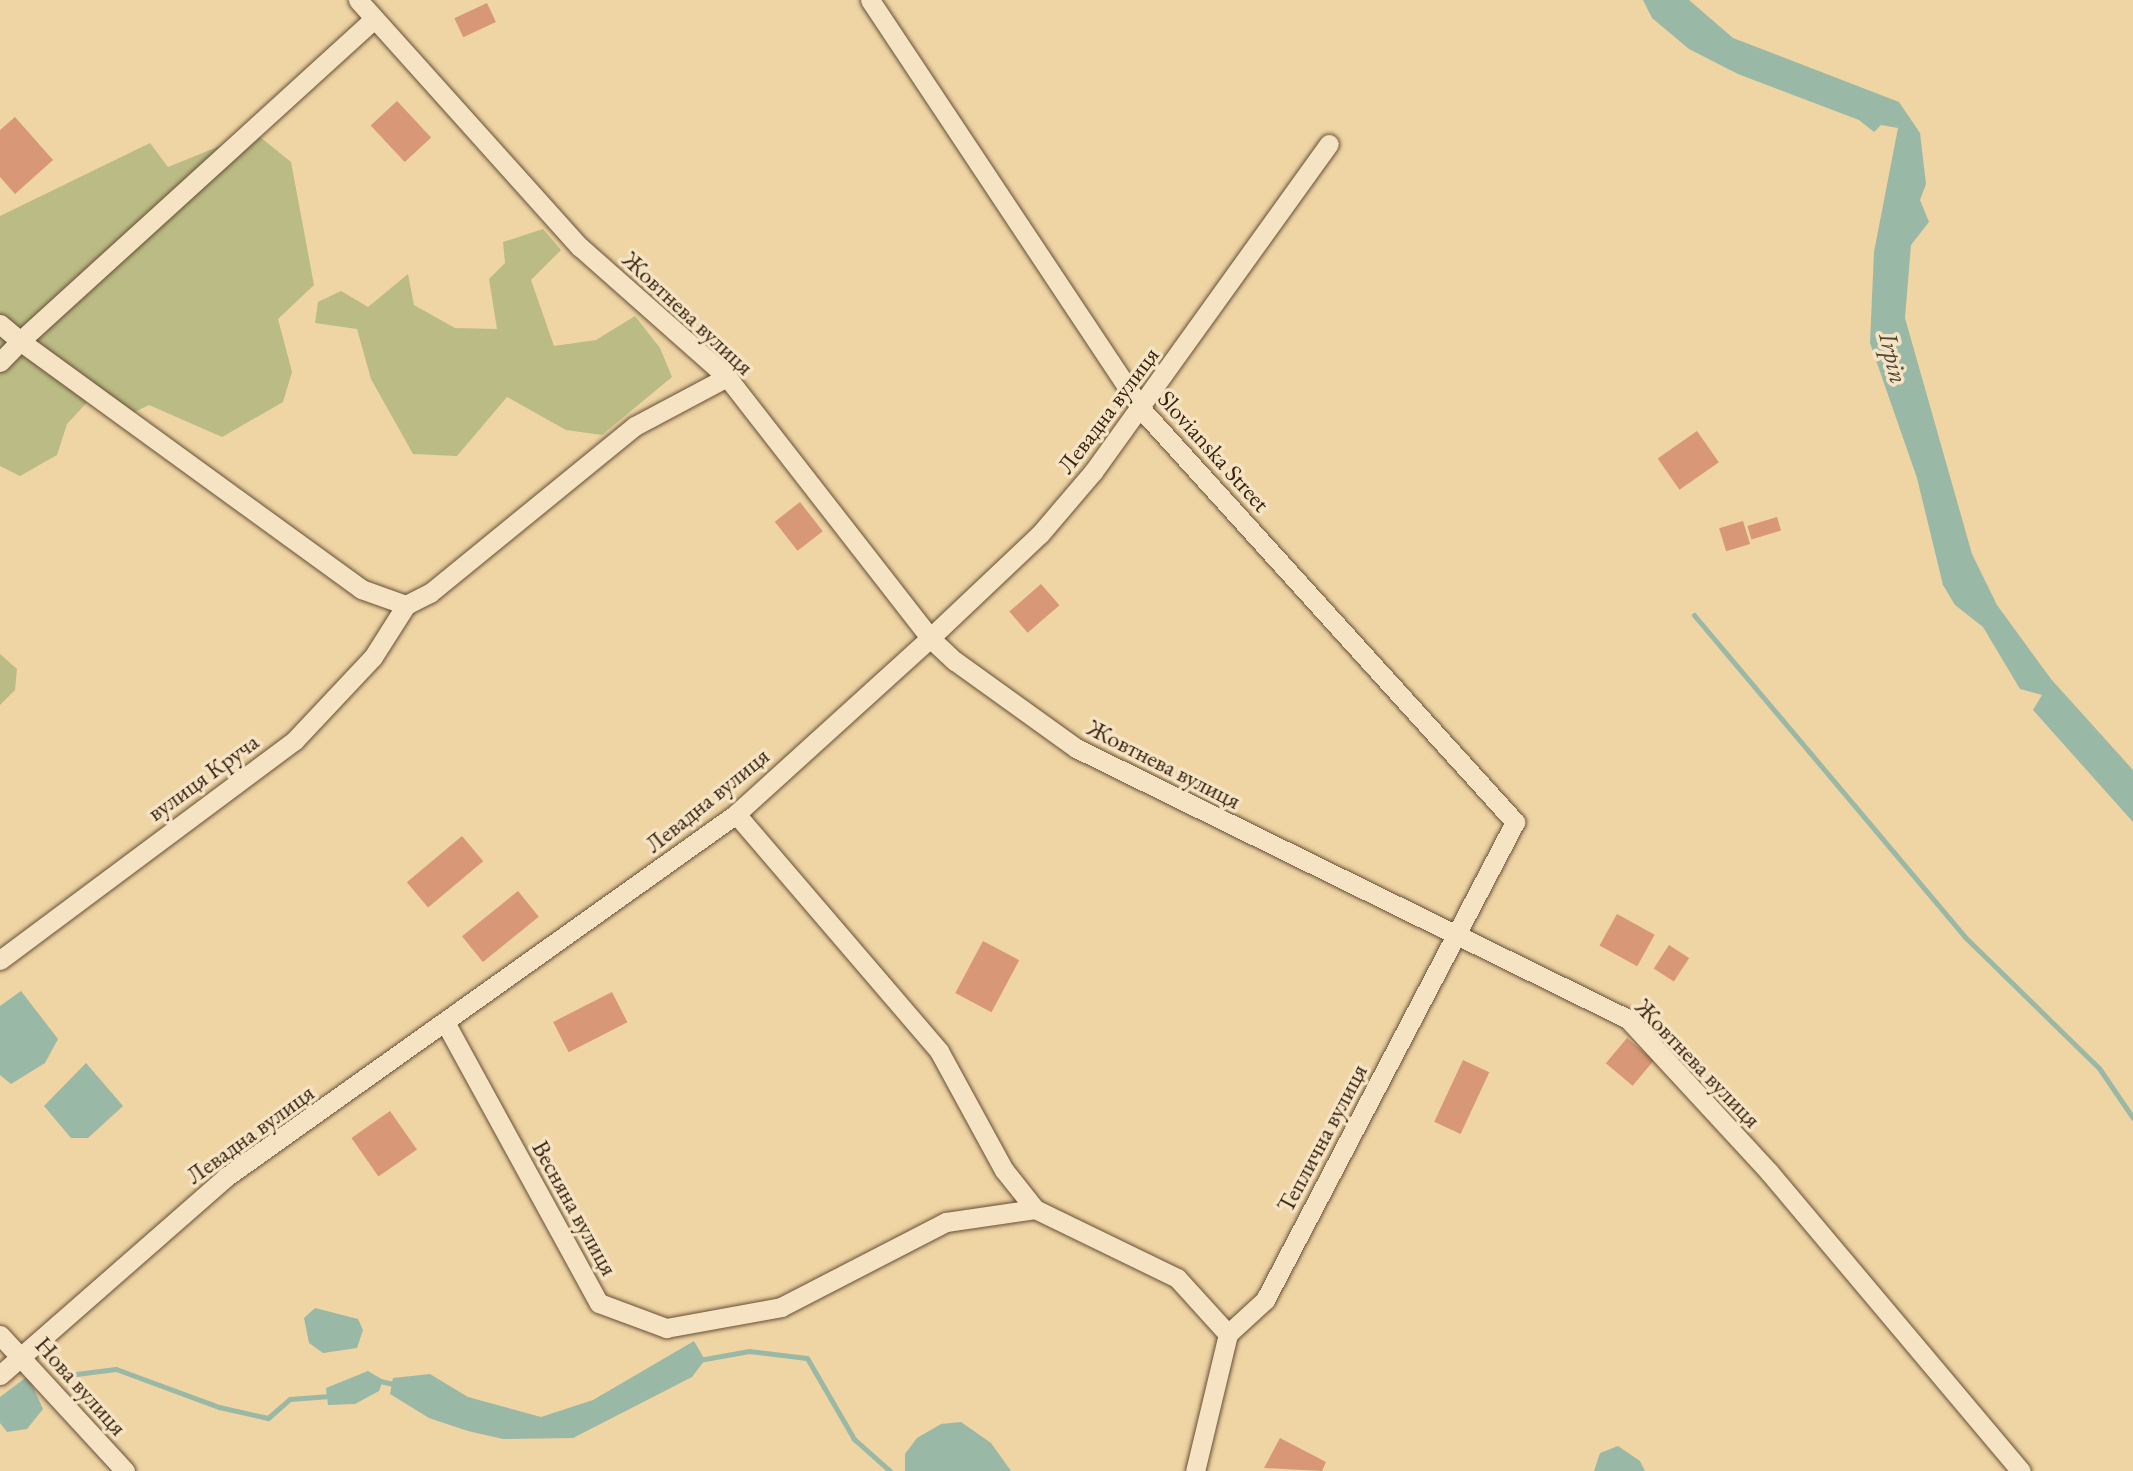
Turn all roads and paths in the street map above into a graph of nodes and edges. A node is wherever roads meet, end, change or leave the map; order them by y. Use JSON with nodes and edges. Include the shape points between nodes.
{"nodes":[{"id":1,"x":358,"y":0,"type":"edge"},
{"id":2,"x":870,"y":0,"type":"edge"},
{"id":3,"x":374,"y":19,"type":"junction"},
{"id":4,"x":1329,"y":144,"type":"dead end"},
{"id":5,"x":0,"y":324,"type":"edge"},
{"id":6,"x":20,"y":341,"type":"junction"},
{"id":7,"x":0,"y":362,"type":"edge"},
{"id":8,"x":727,"y":377,"type":"junction"},
{"id":9,"x":1142,"y":410,"type":"junction"},
{"id":10,"x":406,"y":605,"type":"junction"},
{"id":11,"x":930,"y":638,"type":"junction"},
{"id":12,"x":736,"y":814,"type":"junction"},
{"id":13,"x":1514,"y":831,"type":"joint"},
{"id":14,"x":1459,"y":934,"type":"junction"},
{"id":15,"x":0,"y":960,"type":"edge"},
{"id":16,"x":446,"y":1024,"type":"junction"},
{"id":17,"x":1035,"y":1209,"type":"junction"},
{"id":18,"x":1228,"y":1334,"type":"junction"},
{"id":19,"x":0,"y":1335,"type":"edge"},
{"id":20,"x":22,"y":1356,"type":"junction"},
{"id":21,"x":0,"y":1375,"type":"edge"},
{"id":22,"x":125,"y":1471,"type":"edge"},
{"id":23,"x":1195,"y":1471,"type":"edge"},
{"id":24,"x":2021,"y":1471,"type":"edge"}],
"edges":[{"from":1,"to":3,"type":"street","name":"Жовтнева вулиця"},
{"from":2,"to":9,"type":"street","name":"Slovianska Street"},
{"from":3,"to":6,"type":"street"},
{"from":3,"to":8,"type":"street","name":"Жовтнева вулиця","via":[[580,247]]},
{"from":4,"to":9,"type":"street","name":"Левадна вулиця"},
{"from":5,"to":6,"type":"street"},
{"from":6,"to":7,"type":"street"},
{"from":6,"to":10,"type":"street","via":[[361,589]]},
{"from":8,"to":10,"type":"street","name":"вулиця Круча","via":[[635,426],[430,593]]},
{"from":8,"to":11,"type":"street","name":"Жовтнева вулиця"},
{"from":9,"to":11,"type":"street","name":"Левадна вулиця","via":[[1040,534]]},
{"from":9,"to":13,"type":"street","name":"Slovianska Street","via":[[1510,814]]},
{"from":10,"to":15,"type":"street","name":"вулиця Круча","via":[[373,657],[294,741]]},
{"from":11,"to":12,"type":"street","name":"Левадна вулиця"},
{"from":11,"to":14,"type":"street","name":"Жовтнева вулиця","via":[[1076,748]]},
{"from":12,"to":16,"type":"street","name":"Левадна вулиця"},
{"from":12,"to":17,"type":"street","via":[[939,1051],[1004,1170]]},
{"from":13,"to":14,"type":"street","name":"Теплична вулиця"},
{"from":14,"to":18,"type":"street","name":"Теплична вулиця","via":[[1265,1300]]},
{"from":14,"to":24,"type":"street","name":"Жовтнева вулиця","via":[[1628,1019],[1769,1172]]},
{"from":16,"to":17,"type":"street","name":"Весняна вулиця","via":[[600,1303],[666,1328],[780,1307],[946,1222]]},
{"from":16,"to":20,"type":"street","name":"Левадна вулиця","via":[[226,1177]]},
{"from":17,"to":18,"type":"street","via":[[1177,1279]]},
{"from":18,"to":23,"type":"street"},
{"from":19,"to":20,"type":"street","name":"Нова вулиця"},
{"from":20,"to":21,"type":"street","name":"Левадна вулиця"},
{"from":20,"to":22,"type":"street","name":"Нова вулиця"}]}
